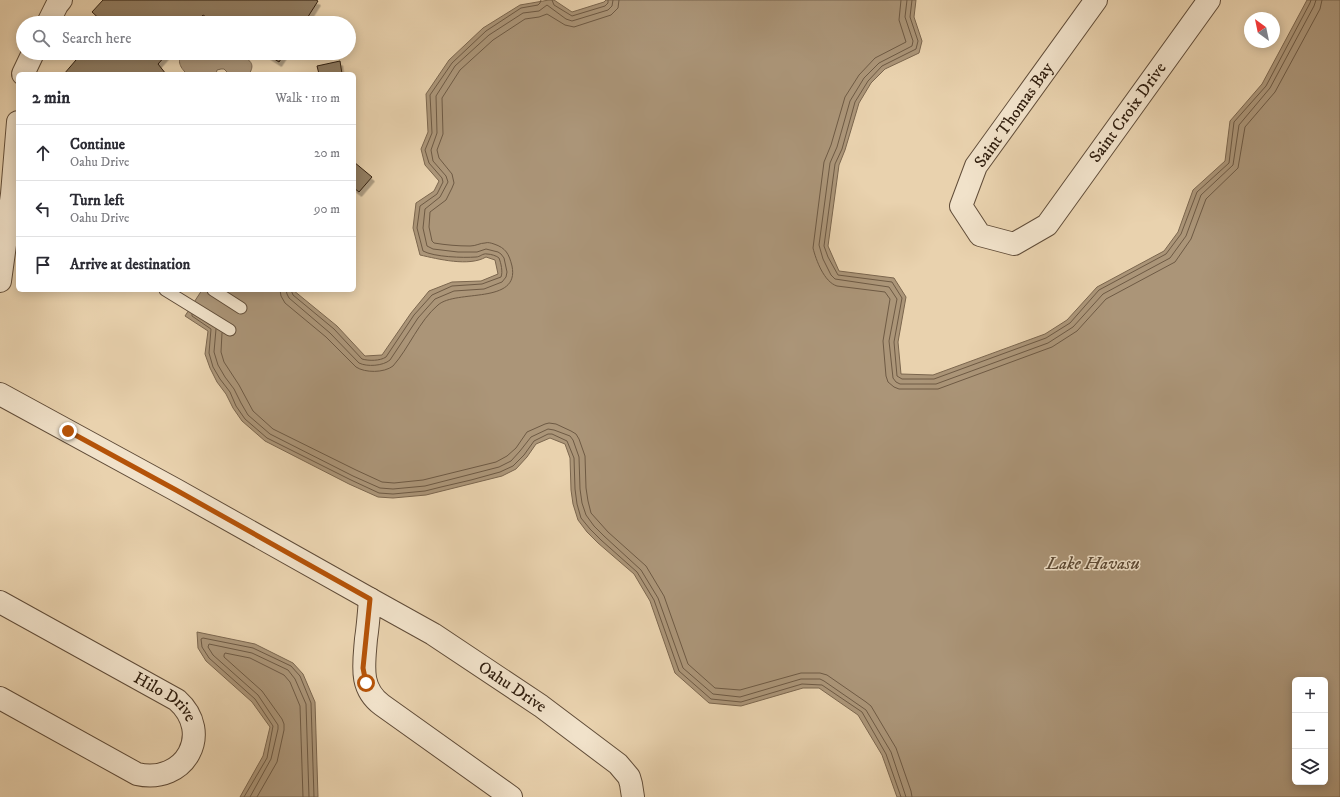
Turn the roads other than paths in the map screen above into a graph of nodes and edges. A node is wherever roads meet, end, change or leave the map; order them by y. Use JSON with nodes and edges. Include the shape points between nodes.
{"nodes":[{"id":1,"x":61,"y":0,"type":"edge"},
{"id":2,"x":1096,"y":0,"type":"edge"},
{"id":3,"x":1209,"y":0,"type":"edge"},
{"id":4,"x":52,"y":16,"type":"edge"},
{"id":5,"x":30,"y":60,"type":"edge"},
{"id":6,"x":24,"y":72,"type":"edge"},
{"id":7,"x":16,"y":167,"type":"edge"},
{"id":8,"x":15,"y":196,"type":"edge"},
{"id":9,"x":1046,"y":225,"type":"joint"},
{"id":10,"x":0,"y":281,"type":"edge"},
{"id":11,"x":167,"y":292,"type":"edge"},
{"id":12,"x":216,"y":292,"type":"edge"},
{"id":13,"x":241,"y":308,"type":"dead end"},
{"id":14,"x":230,"y":330,"type":"dead end"},
{"id":15,"x":0,"y":394,"type":"edge"},
{"id":16,"x":370,"y":599,"type":"junction"},
{"id":17,"x":0,"y":602,"type":"edge"},
{"id":18,"x":0,"y":698,"type":"edge"},
{"id":19,"x":511,"y":797,"type":"edge"},
{"id":20,"x":633,"y":797,"type":"edge"}],
"edges":[{"from":1,"to":4,"type":"street"},
{"from":2,"to":9,"type":"street","name":"Saint Thomas Bay","via":[[976,166],[961,206],[980,235],[1014,244]]},
{"from":3,"to":9,"type":"street","name":"Saint Croix Drive"},
{"from":5,"to":6,"type":"street"},
{"from":7,"to":8,"type":"street"},
{"from":8,"to":10,"type":"street"},
{"from":11,"to":14,"type":"lane"},
{"from":12,"to":13,"type":"lane"},
{"from":15,"to":16,"type":"street","name":"Oahu Drive"},
{"from":16,"to":19,"type":"street","via":[[363,672],[371,694],[382,705]]},
{"from":16,"to":20,"type":"street","name":"Oahu Drive","via":[[433,634],[484,667],[618,764],[629,777]]},
{"from":17,"to":18,"type":"street","name":"Hilo Drive","via":[[177,700],[190,717],[193,742],[185,759],[175,769],[158,776],[144,776]]}]}
